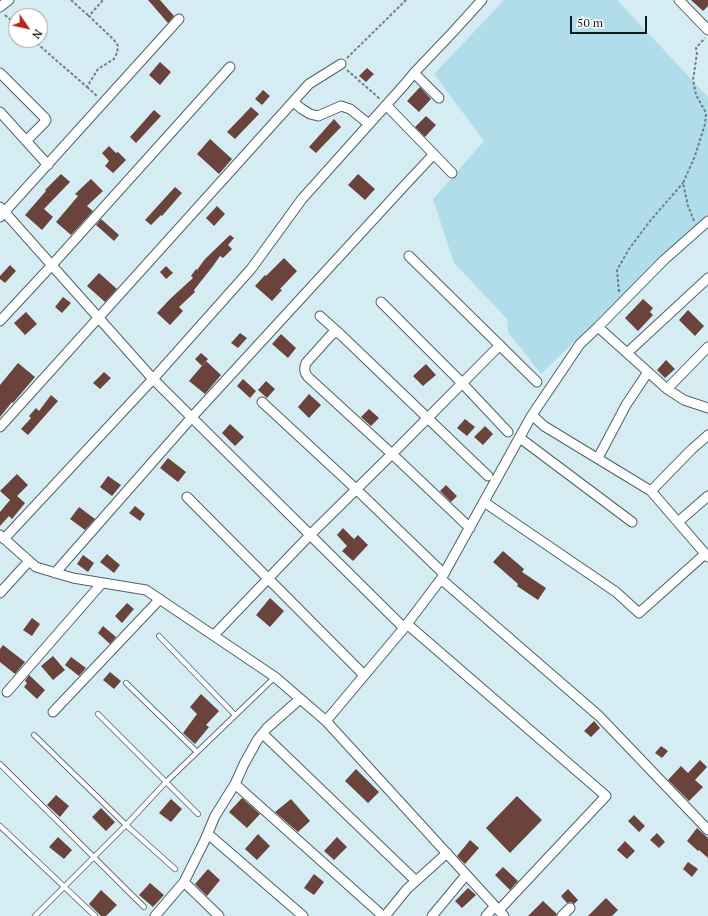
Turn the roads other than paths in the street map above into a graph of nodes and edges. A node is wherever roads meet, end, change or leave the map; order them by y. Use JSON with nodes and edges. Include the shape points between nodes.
{"nodes":[{"id":1,"x":9,"y":0,"type":"edge"},
{"id":2,"x":482,"y":0,"type":"edge"},
{"id":3,"x":679,"y":0,"type":"edge"},
{"id":4,"x":3,"y":11,"type":"edge"},
{"id":5,"x":179,"y":20,"type":"dead end"},
{"id":6,"x":708,"y":30,"type":"edge"},
{"id":7,"x":341,"y":64,"type":"road end"},
{"id":8,"x":230,"y":67,"type":"dead end"},
{"id":9,"x":0,"y":73,"type":"edge"},
{"id":10,"x":414,"y":73,"type":"junction"},
{"id":11,"x":439,"y":98,"type":"dead end"},
{"id":12,"x":293,"y":102,"type":"junction"},
{"id":13,"x":386,"y":105,"type":"junction"},
{"id":14,"x":0,"y":112,"type":"edge"},
{"id":15,"x":369,"y":124,"type":"junction"},
{"id":16,"x":26,"y":140,"type":"junction"},
{"id":17,"x":434,"y":154,"type":"junction"},
{"id":18,"x":48,"y":165,"type":"junction"},
{"id":19,"x":452,"y":173,"type":"dead end"},
{"id":20,"x":1,"y":212,"type":"edge"},
{"id":21,"x":708,"y":220,"type":"edge"},
{"id":22,"x":408,"y":256,"type":"dead end"},
{"id":23,"x":52,"y":265,"type":"junction"},
{"id":24,"x":708,"y":278,"type":"edge"},
{"id":25,"x":380,"y":302,"type":"dead end"},
{"id":26,"x":320,"y":316,"type":"dead end"},
{"id":27,"x":99,"y":318,"type":"junction"},
{"id":28,"x":0,"y":321,"type":"edge"},
{"id":29,"x":598,"y":327,"type":"junction"},
{"id":30,"x":339,"y":333,"type":"junction"},
{"id":31,"x":500,"y":345,"type":"junction"},
{"id":32,"x":708,"y":347,"type":"edge"},
{"id":33,"x":627,"y":354,"type":"junction"},
{"id":34,"x":648,"y":372,"type":"junction"},
{"id":35,"x":154,"y":379,"type":"junction"},
{"id":36,"x":537,"y":382,"type":"dead end"},
{"id":37,"x":462,"y":383,"type":"junction"},
{"id":38,"x":667,"y":389,"type":"junction"},
{"id":39,"x":262,"y":402,"type":"dead end"},
{"id":40,"x":707,"y":406,"type":"edge"},
{"id":41,"x":532,"y":415,"type":"junction"},
{"id":42,"x":192,"y":417,"type":"junction"},
{"id":43,"x":428,"y":417,"type":"junction"},
{"id":44,"x":0,"y":427,"type":"edge"},
{"id":45,"x":508,"y":432,"type":"dead end"},
{"id":46,"x":708,"y":434,"type":"edge"},
{"id":47,"x":520,"y":438,"type":"junction"},
{"id":48,"x":392,"y":454,"type":"junction"},
{"id":49,"x":598,"y":458,"type":"junction"},
{"id":50,"x":488,"y":476,"type":"dead end"},
{"id":51,"x":356,"y":489,"type":"junction"},
{"id":52,"x":651,"y":491,"type":"junction"},
{"id":53,"x":708,"y":496,"type":"edge"},
{"id":54,"x":187,"y":497,"type":"dead end"},
{"id":55,"x":484,"y":502,"type":"junction"},
{"id":56,"x":632,"y":522,"type":"dead end"},
{"id":57,"x":678,"y":522,"type":"junction"},
{"id":58,"x":470,"y":528,"type":"junction"},
{"id":59,"x":310,"y":535,"type":"junction"},
{"id":60,"x":2,"y":537,"type":"edge"},
{"id":61,"x":706,"y":555,"type":"edge"},
{"id":62,"x":29,"y":561,"type":"junction"},
{"id":63,"x":55,"y":573,"type":"junction"},
{"id":64,"x":443,"y":577,"type":"junction"},
{"id":65,"x":268,"y":578,"type":"junction"},
{"id":66,"x":102,"y":583,"type":"junction"},
{"id":67,"x":0,"y":593,"type":"edge"},
{"id":68,"x":160,"y":599,"type":"junction"},
{"id":69,"x":405,"y":626,"type":"junction"},
{"id":70,"x":214,"y":635,"type":"junction"},
{"id":71,"x":158,"y":636,"type":"dead end"},
{"id":72,"x":364,"y":675,"type":"junction"},
{"id":73,"x":275,"y":677,"type":"junction"},
{"id":74,"x":126,"y":683,"type":"dead end"},
{"id":75,"x":7,"y":692,"type":"dead end"},
{"id":76,"x":300,"y":699,"type":"junction"},
{"id":77,"x":53,"y":712,"type":"dead end"},
{"id":78,"x":98,"y":714,"type":"dead end"},
{"id":79,"x":235,"y":715,"type":"junction"},
{"id":80,"x":326,"y":721,"type":"junction"},
{"id":81,"x":263,"y":734,"type":"junction"},
{"id":82,"x":34,"y":735,"type":"dead end"},
{"id":83,"x":197,"y":752,"type":"junction"},
{"id":84,"x":0,"y":764,"type":"edge"},
{"id":85,"x":166,"y":782,"type":"junction"},
{"id":86,"x":235,"y":784,"type":"junction"},
{"id":87,"x":198,"y":814,"type":"dead end"},
{"id":88,"x":126,"y":825,"type":"junction"},
{"id":89,"x":0,"y":826,"type":"edge"},
{"id":90,"x":708,"y":830,"type":"edge"},
{"id":91,"x":208,"y":834,"type":"junction"},
{"id":92,"x":447,"y":853,"type":"junction"},
{"id":93,"x":95,"y":857,"type":"junction"},
{"id":94,"x":175,"y":869,"type":"dead end"},
{"id":95,"x":466,"y":875,"type":"junction"},
{"id":96,"x":416,"y":881,"type":"junction"},
{"id":97,"x":184,"y":882,"type":"junction"},
{"id":98,"x":65,"y":887,"type":"junction"},
{"id":99,"x":144,"y":906,"type":"dead end"},
{"id":100,"x":570,"y":908,"type":"dead end"},
{"id":101,"x":499,"y":911,"type":"edge"},
{"id":102,"x":35,"y":916,"type":"edge"},
{"id":103,"x":95,"y":916,"type":"edge"},
{"id":104,"x":155,"y":916,"type":"edge"},
{"id":105,"x":218,"y":916,"type":"edge"},
{"id":106,"x":303,"y":916,"type":"edge"},
{"id":107,"x":384,"y":916,"type":"edge"},
{"id":108,"x":432,"y":916,"type":"edge"},
{"id":109,"x":486,"y":916,"type":"edge"},
{"id":110,"x":562,"y":916,"type":"edge"}],
"edges":[{"from":1,"to":4,"type":"street"},
{"from":2,"to":10,"type":"street"},
{"from":3,"to":6,"type":"street"},
{"from":5,"to":18,"type":"street"},
{"from":7,"to":12,"type":"street","via":[[309,84]]},
{"from":8,"to":23,"type":"street"},
{"from":9,"to":16,"type":"street","via":[[46,120]]},
{"from":10,"to":11,"type":"street"},
{"from":10,"to":13,"type":"street"},
{"from":12,"to":15,"type":"street","via":[[306,112],[318,116],[341,106],[350,109]]},
{"from":12,"to":27,"type":"street"},
{"from":13,"to":15,"type":"street"},
{"from":13,"to":17,"type":"street"},
{"from":14,"to":16,"type":"street"},
{"from":15,"to":35,"type":"street","via":[[302,199],[251,269]]},
{"from":16,"to":18,"type":"street"},
{"from":17,"to":19,"type":"street"},
{"from":17,"to":42,"type":"street"},
{"from":18,"to":20,"type":"street"},
{"from":20,"to":23,"type":"street"},
{"from":21,"to":29,"type":"street","via":[[664,260]]},
{"from":22,"to":31,"type":"street"},
{"from":23,"to":27,"type":"street"},
{"from":23,"to":28,"type":"street"},
{"from":24,"to":33,"type":"street"},
{"from":25,"to":37,"type":"street"},
{"from":26,"to":30,"type":"street"},
{"from":27,"to":35,"type":"street"},
{"from":27,"to":44,"type":"street"},
{"from":29,"to":33,"type":"street"},
{"from":29,"to":41,"type":"street","via":[[580,344]]},
{"from":30,"to":43,"type":"street"},
{"from":30,"to":48,"type":"street","via":[[332,334],[306,363],[305,372]]},
{"from":31,"to":36,"type":"street"},
{"from":31,"to":37,"type":"street"},
{"from":32,"to":38,"type":"street"},
{"from":33,"to":34,"type":"street"},
{"from":34,"to":38,"type":"street"},
{"from":34,"to":49,"type":"street","via":[[626,405]]},
{"from":35,"to":42,"type":"street"},
{"from":35,"to":60,"type":"street"},
{"from":37,"to":43,"type":"street"},
{"from":37,"to":45,"type":"street"},
{"from":38,"to":40,"type":"street","via":[[684,400]]},
{"from":39,"to":51,"type":"street"},
{"from":41,"to":47,"type":"street"},
{"from":41,"to":49,"type":"street","via":[[544,426]]},
{"from":42,"to":59,"type":"street"},
{"from":42,"to":63,"type":"street"},
{"from":43,"to":48,"type":"street"},
{"from":43,"to":50,"type":"street"},
{"from":46,"to":52,"type":"street"},
{"from":47,"to":55,"type":"street"},
{"from":47,"to":56,"type":"street"},
{"from":48,"to":51,"type":"street"},
{"from":48,"to":58,"type":"street"},
{"from":49,"to":52,"type":"street"},
{"from":51,"to":59,"type":"street"},
{"from":51,"to":64,"type":"street"},
{"from":52,"to":57,"type":"street"},
{"from":53,"to":57,"type":"street"},
{"from":54,"to":65,"type":"street"},
{"from":55,"to":58,"type":"street"},
{"from":55,"to":61,"type":"street","via":[[616,592],[639,613]]},
{"from":57,"to":61,"type":"street"},
{"from":58,"to":64,"type":"street"},
{"from":59,"to":65,"type":"street"},
{"from":59,"to":69,"type":"street"},
{"from":60,"to":62,"type":"street"},
{"from":62,"to":63,"type":"street","via":[[36,567]]},
{"from":62,"to":67,"type":"street"},
{"from":63,"to":66,"type":"street"},
{"from":64,"to":69,"type":"street"},
{"from":64,"to":90,"type":"street","via":[[599,716]]},
{"from":65,"to":70,"type":"street"},
{"from":65,"to":72,"type":"street"},
{"from":66,"to":68,"type":"street","via":[[146,590]]},
{"from":66,"to":75,"type":"street"},
{"from":68,"to":70,"type":"street"},
{"from":68,"to":77,"type":"street"},
{"from":69,"to":72,"type":"street"},
{"from":69,"to":101,"type":"street","via":[[606,796]]},
{"from":70,"to":73,"type":"street"},
{"from":71,"to":79,"type":"lane"},
{"from":72,"to":80,"type":"street"},
{"from":73,"to":76,"type":"street"},
{"from":73,"to":79,"type":"lane"},
{"from":74,"to":83,"type":"lane"},
{"from":76,"to":80,"type":"street"},
{"from":76,"to":81,"type":"street"},
{"from":78,"to":85,"type":"lane"},
{"from":79,"to":83,"type":"lane"},
{"from":80,"to":92,"type":"street"},
{"from":81,"to":86,"type":"street"},
{"from":81,"to":96,"type":"street"},
{"from":82,"to":88,"type":"lane"},
{"from":83,"to":85,"type":"lane"},
{"from":84,"to":93,"type":"lane"},
{"from":85,"to":87,"type":"lane"},
{"from":85,"to":88,"type":"lane"},
{"from":86,"to":91,"type":"street","via":[[215,816]]},
{"from":86,"to":107,"type":"street"},
{"from":88,"to":93,"type":"lane"},
{"from":88,"to":94,"type":"lane"},
{"from":89,"to":98,"type":"lane"},
{"from":91,"to":97,"type":"street"},
{"from":91,"to":106,"type":"street"},
{"from":92,"to":95,"type":"street"},
{"from":92,"to":96,"type":"street"},
{"from":93,"to":98,"type":"lane"},
{"from":93,"to":99,"type":"lane"},
{"from":95,"to":101,"type":"street"},
{"from":95,"to":108,"type":"street"},
{"from":96,"to":107,"type":"street"},
{"from":97,"to":104,"type":"street"},
{"from":97,"to":105,"type":"street"},
{"from":98,"to":102,"type":"lane"},
{"from":98,"to":103,"type":"lane"},
{"from":100,"to":110,"type":"street"},
{"from":101,"to":109,"type":"street"}]}
